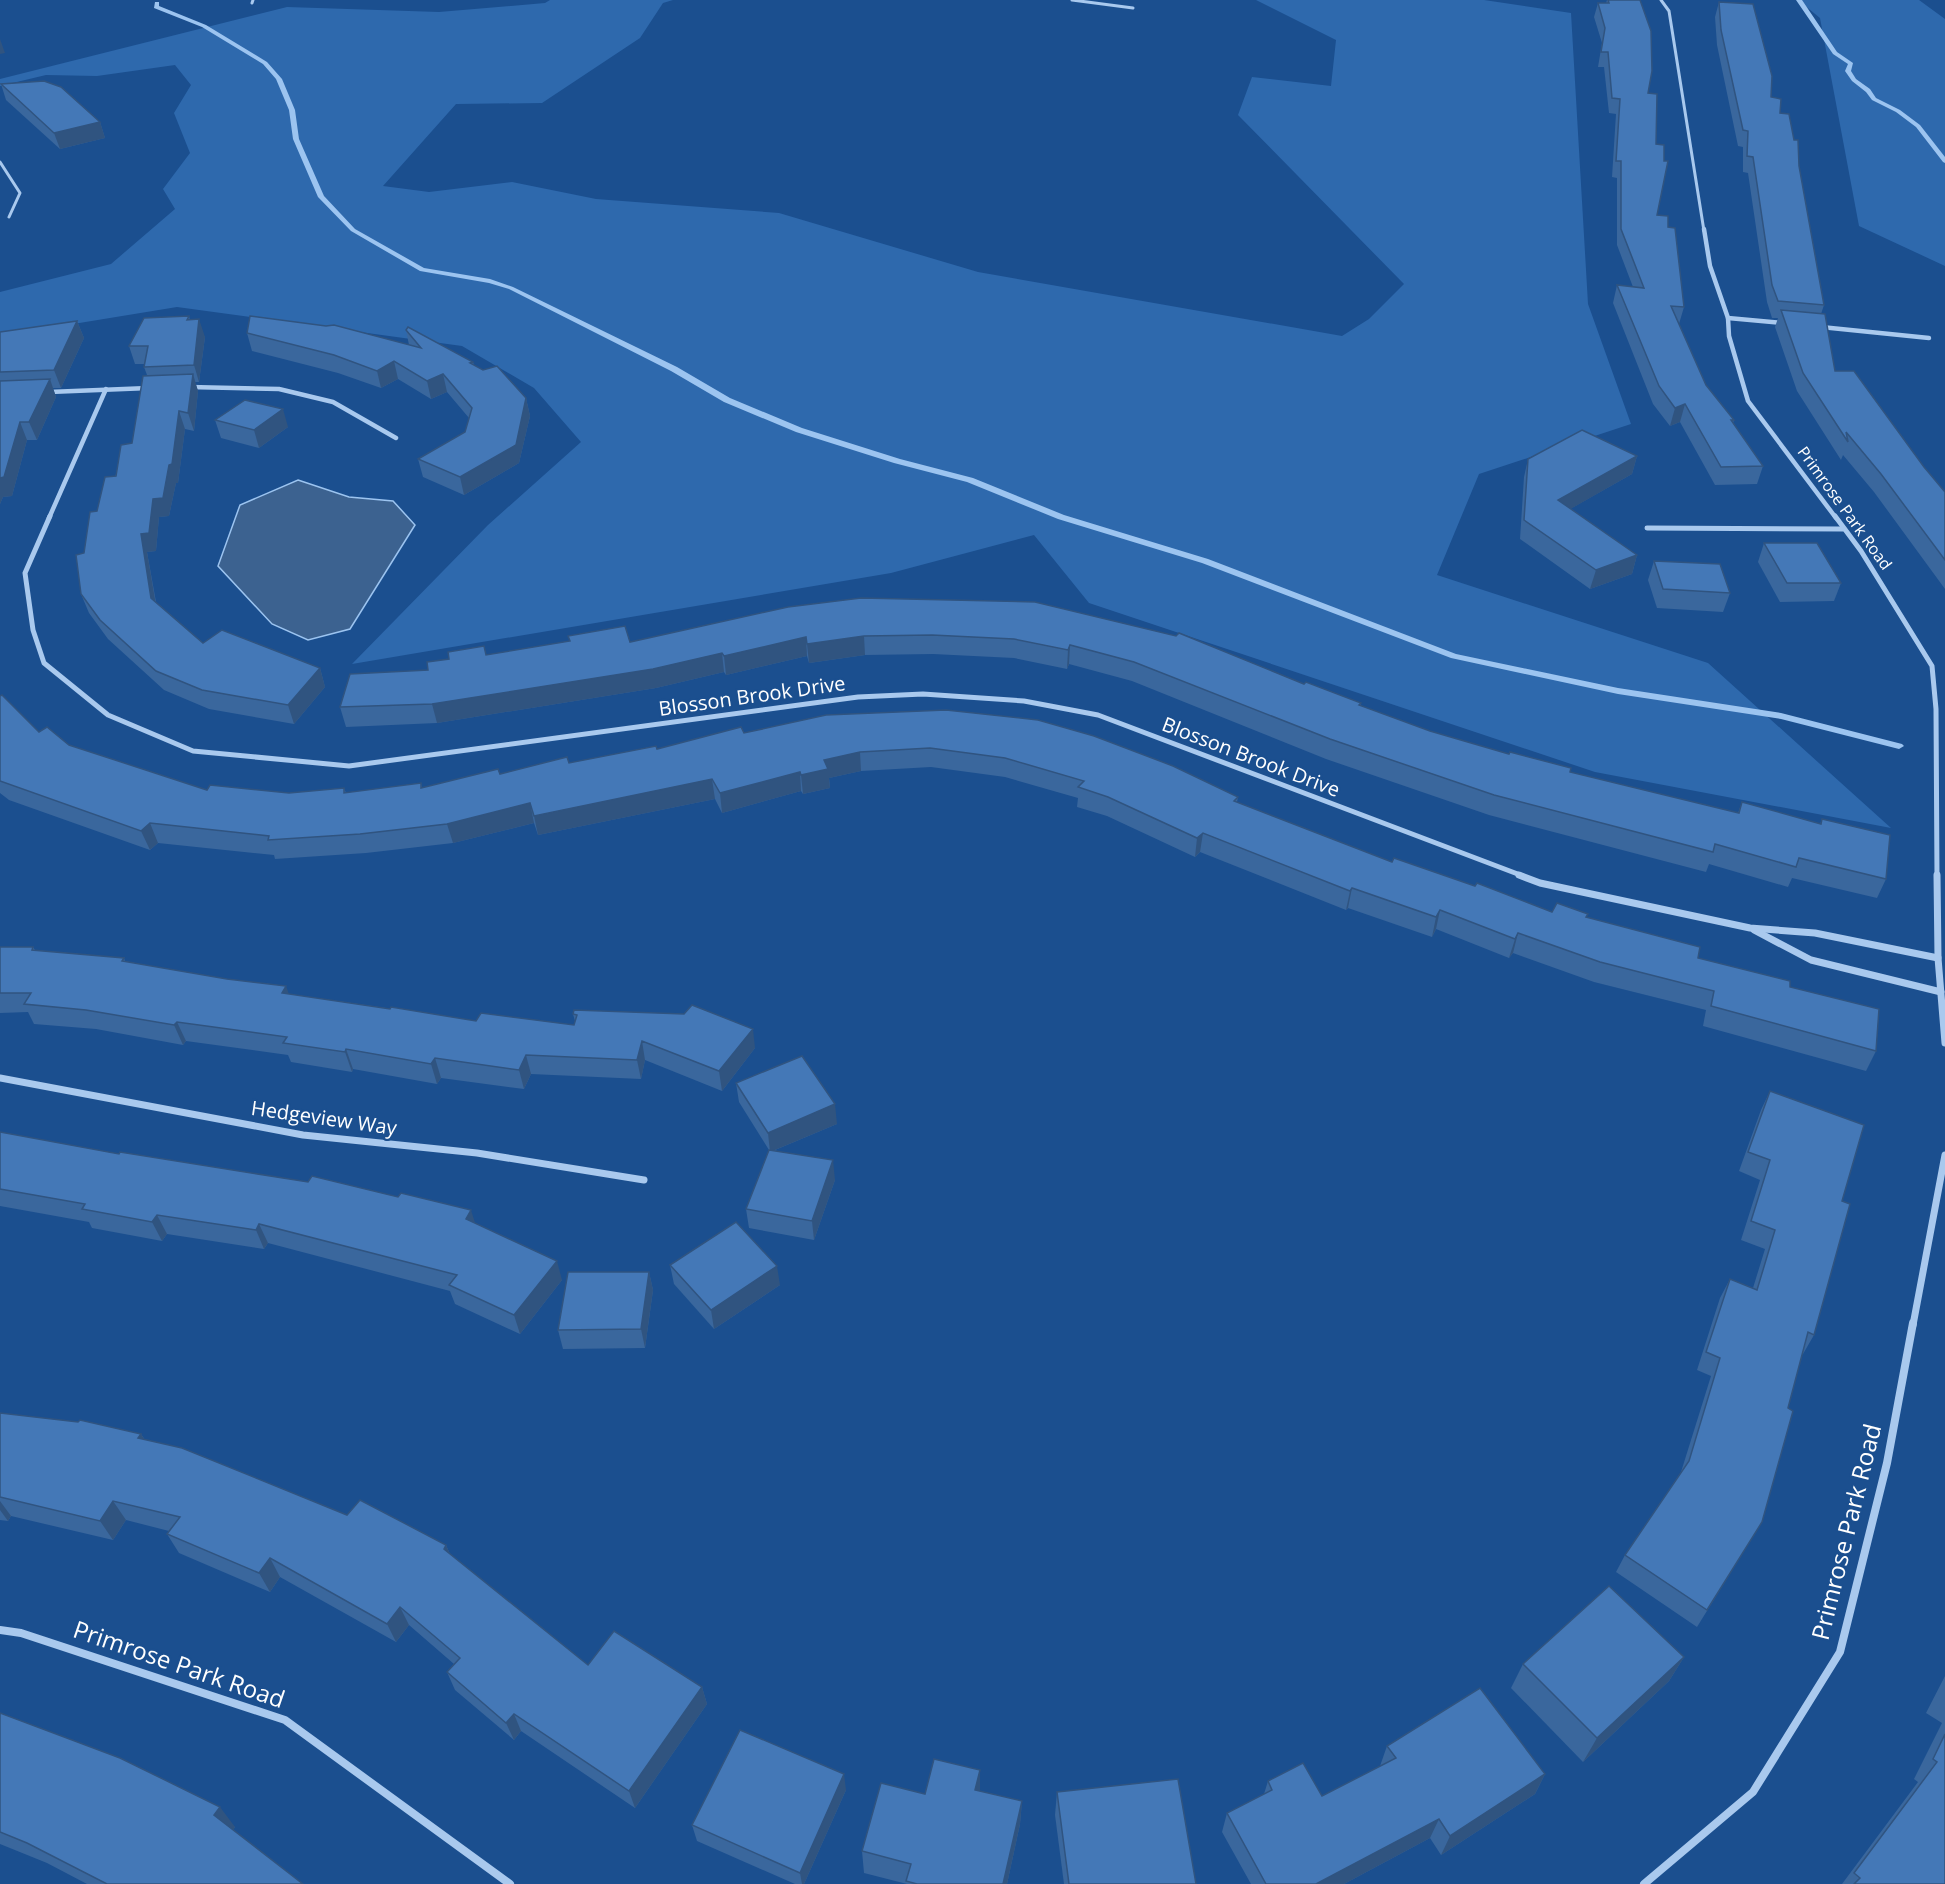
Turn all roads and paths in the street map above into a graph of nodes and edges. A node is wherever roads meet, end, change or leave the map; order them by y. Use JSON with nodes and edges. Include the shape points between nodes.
{"nodes":[{"id":1,"x":1072,"y":0,"type":"edge"},
{"id":2,"x":1661,"y":0,"type":"edge"},
{"id":3,"x":1133,"y":8,"type":"dead end"},
{"id":4,"x":0,"y":162,"type":"edge"},
{"id":5,"x":9,"y":218,"type":"dead end"},
{"id":6,"x":1728,"y":318,"type":"junction"},
{"id":7,"x":1787,"y":324,"type":"edge"},
{"id":8,"x":1810,"y":326,"type":"edge"},
{"id":9,"x":1929,"y":338,"type":"dead end"},
{"id":10,"x":186,"y":387,"type":"edge"},
{"id":11,"x":152,"y":388,"type":"edge"},
{"id":12,"x":106,"y":389,"type":"junction"},
{"id":13,"x":47,"y":392,"type":"edge"},
{"id":14,"x":396,"y":438,"type":"dead end"},
{"id":15,"x":1647,"y":528,"type":"dead end"},
{"id":16,"x":1843,"y":529,"type":"junction"},
{"id":17,"x":1750,"y":928,"type":"junction"},
{"id":18,"x":1938,"y":958,"type":"junction"},
{"id":19,"x":1941,"y":992,"type":"junction"},
{"id":20,"x":1945,"y":1043,"type":"edge"},
{"id":21,"x":0,"y":1078,"type":"edge"},
{"id":22,"x":1945,"y":1155,"type":"edge"},
{"id":23,"x":644,"y":1180,"type":"dead end"},
{"id":24,"x":0,"y":1630,"type":"edge"},
{"id":25,"x":510,"y":1884,"type":"edge"},
{"id":26,"x":1644,"y":1884,"type":"edge"}],
"edges":[{"from":1,"to":3,"type":"street"},
{"from":2,"to":6,"type":"street","name":"Primrose Park Road","via":[[1669,11],[1710,266]]},
{"from":4,"to":5,"type":"street","via":[[20,193]]},
{"from":6,"to":7,"type":"street"},
{"from":6,"to":16,"type":"street","name":"Primrose Park Road","via":[[1729,336],[1748,401]]},
{"from":8,"to":9,"type":"street"},
{"from":10,"to":14,"type":"street","via":[[279,389],[333,402]]},
{"from":11,"to":12,"type":"street"},
{"from":12,"to":13,"type":"street"},
{"from":12,"to":17,"type":"street","name":"Blosson Brook Drive","via":[[25,573],[33,630],[44,663],[108,715],[193,751],[349,766],[858,697],[923,694],[1024,701],[1098,715],[1540,883]]},
{"from":15,"to":16,"type":"street"},
{"from":16,"to":18,"type":"street","name":"Primrose Park Road","via":[[1861,551],[1932,666],[1936,709]]},
{"from":17,"to":18,"type":"street","name":"Blosson Brook Drive","via":[[1815,933]]},
{"from":17,"to":19,"type":"street","name":"Blosson Brook Drive","via":[[1811,960]]},
{"from":18,"to":19,"type":"street","name":"Primrose Park Road"},
{"from":19,"to":20,"type":"street","name":"Primrose Park Road"},
{"from":21,"to":23,"type":"street","name":"Hedgeview Way","via":[[303,1134],[477,1153]]},
{"from":22,"to":26,"type":"street","name":"Primrose Park Road","via":[[1887,1463],[1840,1652],[1754,1792]]},
{"from":24,"to":25,"type":"street","name":"Primrose Park Road","via":[[21,1633],[285,1720]]}]}
